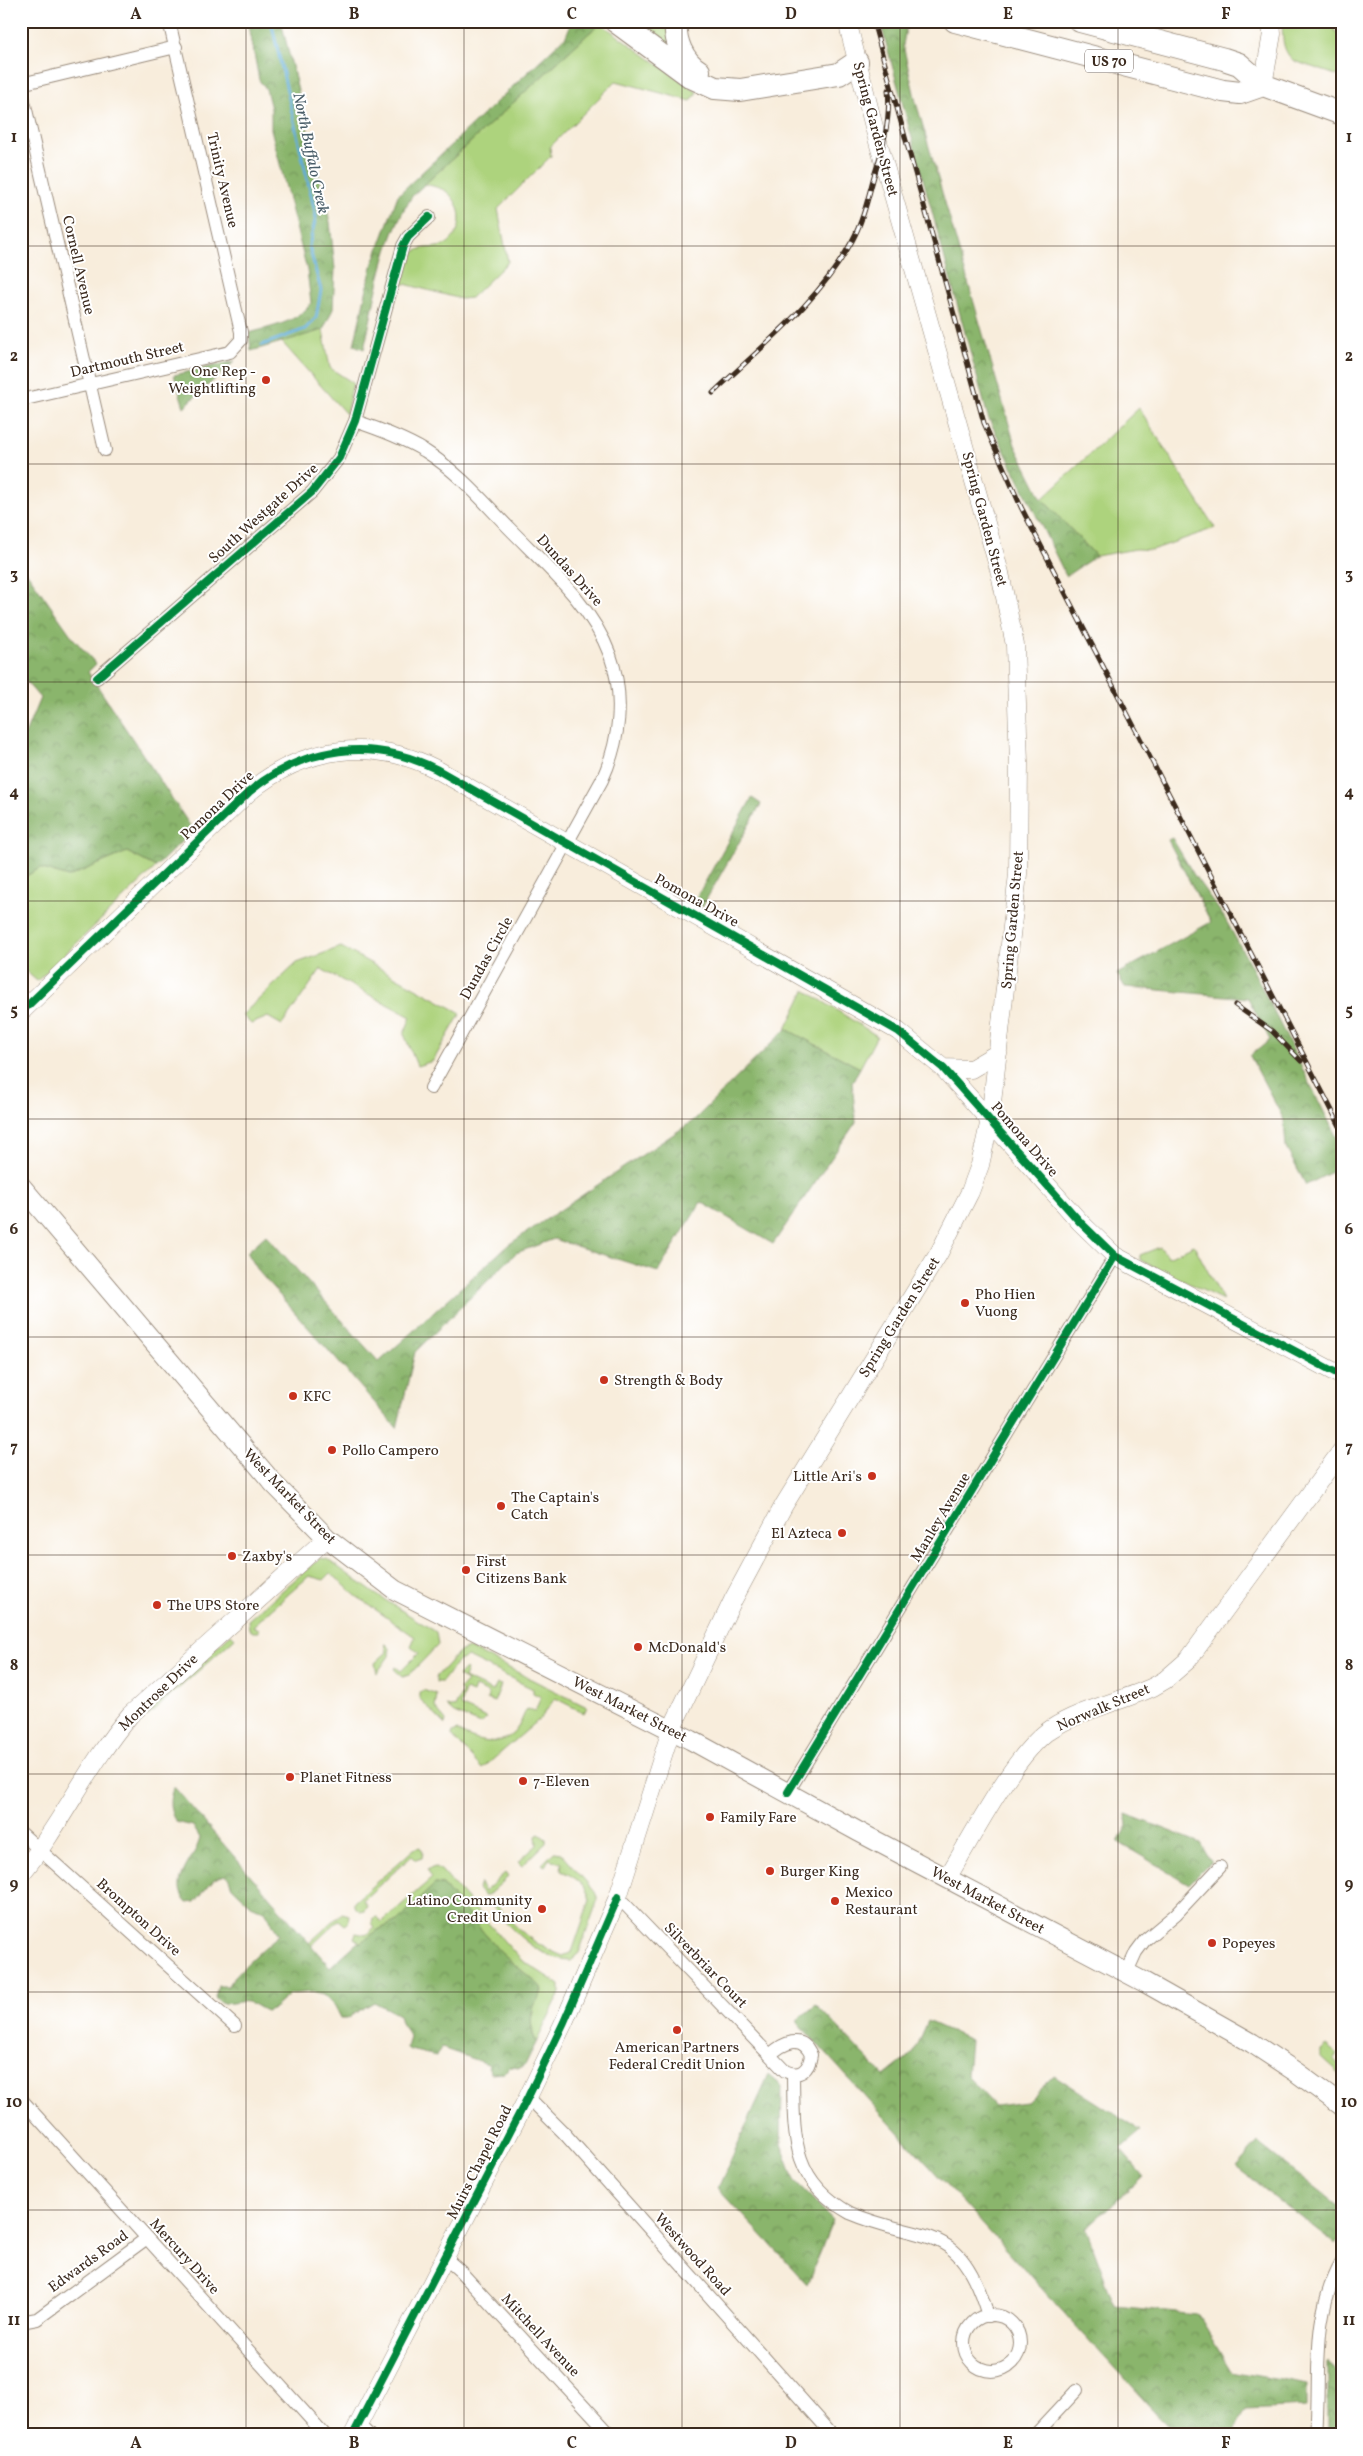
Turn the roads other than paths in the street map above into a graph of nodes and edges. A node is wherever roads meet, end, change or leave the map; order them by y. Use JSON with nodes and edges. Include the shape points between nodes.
{"nodes":[{"id":1,"x":170,"y":21,"type":"edge"},
{"id":2,"x":615,"y":21,"type":"edge"},
{"id":3,"x":676,"y":21,"type":"edge"},
{"id":4,"x":846,"y":21,"type":"edge"},
{"id":5,"x":955,"y":21,"type":"edge"},
{"id":6,"x":1080,"y":21,"type":"edge"},
{"id":7,"x":1271,"y":21,"type":"edge"},
{"id":8,"x":176,"y":47,"type":"junction"},
{"id":9,"x":857,"y":62,"type":"junction"},
{"id":10,"x":1263,"y":85,"type":"junction"},
{"id":11,"x":21,"y":86,"type":"edge"},
{"id":12,"x":1342,"y":114,"type":"edge"},
{"id":13,"x":429,"y":217,"type":"dead end"},
{"id":14,"x":238,"y":346,"type":"joint"},
{"id":15,"x":90,"y":384,"type":"junction"},
{"id":16,"x":21,"y":400,"type":"edge"},
{"id":17,"x":355,"y":421,"type":"junction"},
{"id":18,"x":105,"y":450,"type":"dead end"},
{"id":19,"x":97,"y":678,"type":"dead end"},
{"id":20,"x":567,"y":843,"type":"junction"},
{"id":21,"x":21,"y":1012,"type":"edge"},
{"id":22,"x":998,"y":1053,"type":"junction"},
{"id":23,"x":943,"y":1068,"type":"junction"},
{"id":24,"x":431,"y":1088,"type":"dead end"},
{"id":25,"x":990,"y":1120,"type":"junction"},
{"id":26,"x":21,"y":1186,"type":"edge"},
{"id":27,"x":1115,"y":1256,"type":"junction"},
{"id":28,"x":1342,"y":1376,"type":"edge"},
{"id":29,"x":1342,"y":1450,"type":"edge"},
{"id":30,"x":327,"y":1538,"type":"junction"},
{"id":31,"x":672,"y":1730,"type":"junction"},
{"id":32,"x":788,"y":1792,"type":"junction"},
{"id":33,"x":21,"y":1834,"type":"edge"},
{"id":34,"x":41,"y":1850,"type":"junction"},
{"id":35,"x":1220,"y":1867,"type":"dead end"},
{"id":36,"x":21,"y":1874,"type":"edge"},
{"id":37,"x":947,"y":1878,"type":"junction"},
{"id":38,"x":618,"y":1897,"type":"junction"},
{"id":39,"x":1127,"y":1972,"type":"junction"},
{"id":40,"x":234,"y":2026,"type":"dead end"},
{"id":41,"x":770,"y":2055,"type":"junction"},
{"id":42,"x":794,"y":2075,"type":"junction"},
{"id":43,"x":528,"y":2097,"type":"junction"},
{"id":44,"x":21,"y":2099,"type":"edge"},
{"id":45,"x":1342,"y":2106,"type":"edge"},
{"id":46,"x":147,"y":2238,"type":"junction"},
{"id":47,"x":445,"y":2258,"type":"junction"},
{"id":48,"x":1342,"y":2262,"type":"edge"},
{"id":49,"x":988,"y":2316,"type":"junction"},
{"id":50,"x":21,"y":2322,"type":"edge"},
{"id":51,"x":1077,"y":2390,"type":"dead end"},
{"id":52,"x":360,"y":2431,"type":"edge"},
{"id":53,"x":325,"y":2435,"type":"edge"},
{"id":54,"x":611,"y":2435,"type":"edge"},
{"id":55,"x":833,"y":2435,"type":"edge"},
{"id":56,"x":1035,"y":2435,"type":"edge"},
{"id":57,"x":1316,"y":2435,"type":"edge"}],
"edges":[{"from":1,"to":8,"type":"street","name":"Trinity Avenue"},
{"from":2,"to":9,"type":"highway","via":[[691,77],[715,88],[740,90],[839,74]]},
{"from":3,"to":9,"type":"highway","via":[[675,36],[682,53],[696,69],[716,79],[740,79],[836,62]]},
{"from":4,"to":9,"type":"street","name":"Spring Garden Street"},
{"from":5,"to":10,"type":"highway","number":"US 70","via":[[1222,91],[1240,93]]},
{"from":6,"to":10,"type":"highway","number":"US 70","via":[[1224,58],[1239,64]]},
{"from":7,"to":10,"type":"street"},
{"from":8,"to":11,"type":"street"},
{"from":8,"to":14,"type":"street","name":"Trinity Avenue","via":[[241,332]]},
{"from":9,"to":22,"type":"street","name":"Spring Garden Street","via":[[1000,573],[1015,645],[1018,874]]},
{"from":10,"to":12,"type":"highway","number":"US 70"},
{"from":11,"to":15,"type":"street","name":"Cornell Avenue"},
{"from":13,"to":17,"type":"street","name":"South Westgate Drive","via":[[408,236],[403,246]]},
{"from":14,"to":15,"type":"street","name":"Dartmouth Street","via":[[230,352]]},
{"from":15,"to":16,"type":"street","name":"Dartmouth Street"},
{"from":15,"to":18,"type":"street","name":"Cornell Avenue"},
{"from":17,"to":19,"type":"street","name":"South Westgate Drive","via":[[338,458],[312,492]]},
{"from":17,"to":20,"type":"street","name":"Dundas Drive","via":[[401,438],[443,464],[568,590],[598,627],[615,671],[618,728],[608,768]]},
{"from":20,"to":21,"type":"street","name":"Pomona Drive","via":[[436,769],[404,755],[358,749],[326,752],[279,770],[249,792]]},
{"from":20,"to":23,"type":"street","name":"Pomona Drive","via":[[884,1022]]},
{"from":20,"to":24,"type":"street","name":"Dundas Circle"},
{"from":22,"to":23,"type":"street","via":[[971,1070]]},
{"from":22,"to":25,"type":"street","name":"Spring Garden Street"},
{"from":23,"to":25,"type":"street","name":"Pomona Drive"},
{"from":25,"to":27,"type":"street","name":"Pomona Drive","via":[[1080,1222]]},
{"from":25,"to":31,"type":"street","name":"Spring Garden Street","via":[[970,1192],[939,1253],[772,1525]]},
{"from":26,"to":30,"type":"main road","name":"West Market Street","via":[[274,1484]]},
{"from":27,"to":28,"type":"street","name":"Pomona Drive"},
{"from":27,"to":32,"type":"street","name":"Manley Avenue"},
{"from":29,"to":37,"type":"street","name":"Norwalk Street","via":[[1188,1660],[1153,1687],[1073,1717],[1044,1734],[1013,1770]]},
{"from":30,"to":31,"type":"main road","name":"West Market Street","via":[[395,1590]]},
{"from":30,"to":34,"type":"street","name":"Montrose Drive","via":[[130,1715],[108,1743]]},
{"from":31,"to":32,"type":"main road","name":"West Market Street"},
{"from":31,"to":38,"type":"street","name":"Muirs Chapel Road"},
{"from":32,"to":37,"type":"main road","name":"West Market Street"},
{"from":33,"to":34,"type":"street","name":"Brompton Drive"},
{"from":34,"to":36,"type":"street","name":"Montrose Drive"},
{"from":34,"to":40,"type":"street","name":"Brompton Drive"},
{"from":35,"to":39,"type":"street","via":[[1176,1914],[1145,1940]]},
{"from":37,"to":39,"type":"main road","name":"West Market Street"},
{"from":38,"to":41,"type":"street","name":"Silverbriar Court"},
{"from":38,"to":43,"type":"street","name":"Muirs Chapel Road"},
{"from":39,"to":45,"type":"main road","name":"West Market Street","via":[[1252,2043]]},
{"from":41,"to":42,"type":"street","name":"Silverbriar Court","via":[[785,2072]]},
{"from":41,"to":42,"type":"street","via":[[785,2043],[804,2045],[811,2055],[810,2062],[804,2072]]},
{"from":42,"to":49,"type":"street","via":[[796,2146],[807,2173],[818,2187],[850,2213],[928,2236],[949,2246],[975,2277]]},
{"from":43,"to":47,"type":"street","name":"Muirs Chapel Road"},
{"from":43,"to":55,"type":"street","name":"Westwood Road"},
{"from":44,"to":46,"type":"street","name":"Mercury Drive"},
{"from":46,"to":50,"type":"street","name":"Edwards Road","via":[[37,2319]]},
{"from":46,"to":53,"type":"street","name":"Mercury Drive"},
{"from":47,"to":52,"type":"street","name":"Muirs Chapel Road"},
{"from":47,"to":54,"type":"street","name":"Mitchell Avenue"},
{"from":48,"to":57,"type":"street","via":[[1331,2282],[1320,2324]]},
{"from":49,"to":49,"type":"street","via":[[972,2324],[965,2335],[964,2348],[978,2368],[996,2371],[1013,2363],[1019,2352],[1020,2339],[1016,2327],[1006,2319]]},
{"from":51,"to":56,"type":"street"}]}
